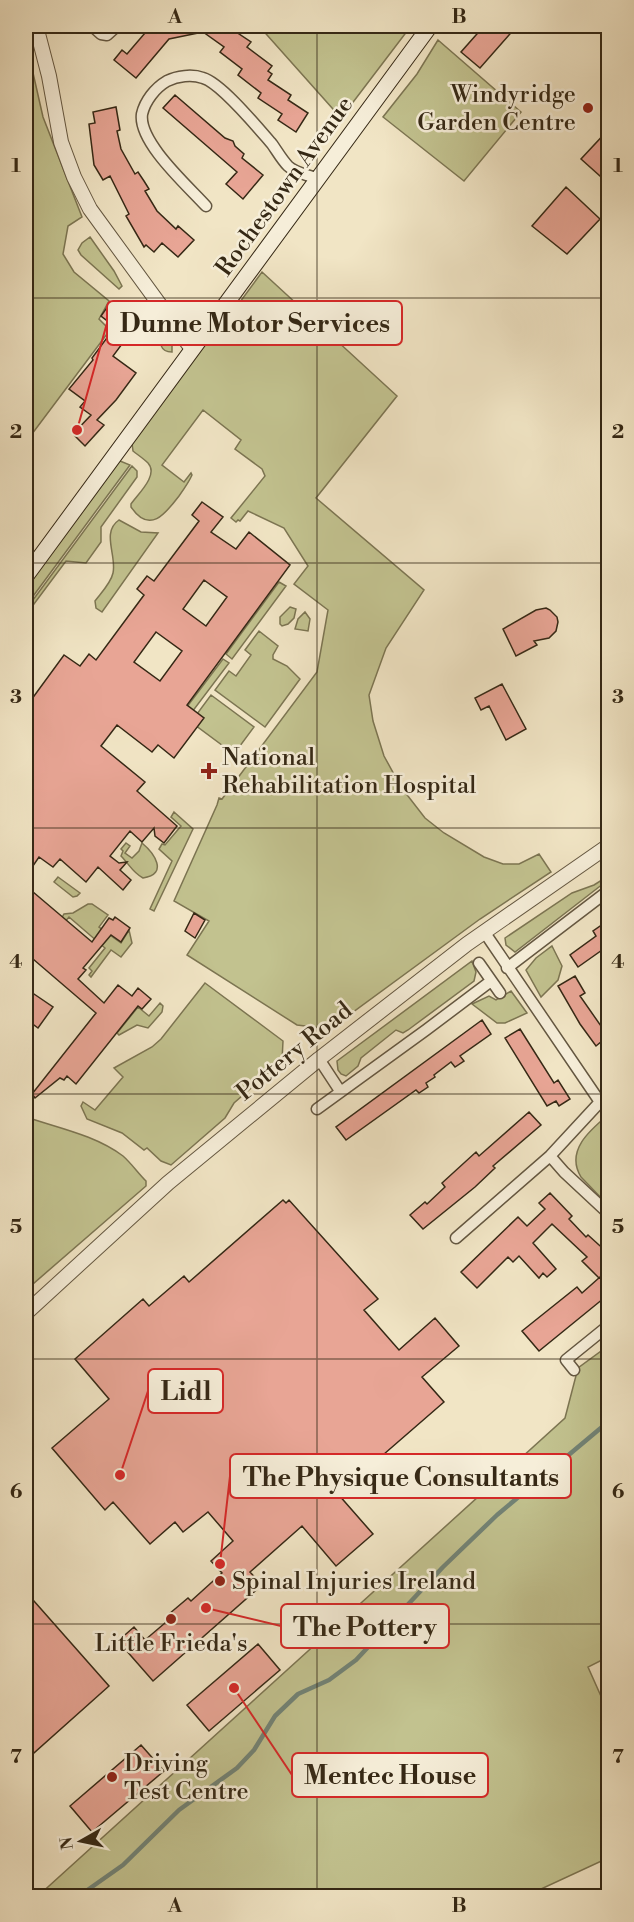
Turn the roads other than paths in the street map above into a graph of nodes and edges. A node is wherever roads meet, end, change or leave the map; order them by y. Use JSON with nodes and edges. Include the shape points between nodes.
{"nodes":[{"id":1,"x":36,"y":26,"type":"edge"},
{"id":2,"x":92,"y":26,"type":"edge"},
{"id":3,"x":117,"y":26,"type":"edge"},
{"id":4,"x":430,"y":26,"type":"edge"},
{"id":5,"x":318,"y":179,"type":"junction"},
{"id":6,"x":206,"y":206,"type":"dead end"},
{"id":7,"x":192,"y":349,"type":"junction"},
{"id":8,"x":26,"y":576,"type":"edge"},
{"id":9,"x":609,"y":846,"type":"edge"},
{"id":10,"x":609,"y":891,"type":"edge"},
{"id":11,"x":485,"y":933,"type":"junction"},
{"id":12,"x":479,"y":963,"type":"dead end"},
{"id":13,"x":507,"y":968,"type":"junction"},
{"id":14,"x":491,"y":981,"type":"junction"},
{"id":15,"x":500,"y":993,"type":"dead end"},
{"id":16,"x":319,"y":1059,"type":"junction"},
{"id":17,"x":340,"y":1091,"type":"junction"},
{"id":18,"x":604,"y":1099,"type":"edge"},
{"id":19,"x":316,"y":1109,"type":"dead end"},
{"id":20,"x":550,"y":1156,"type":"junction"},
{"id":21,"x":609,"y":1213,"type":"edge"},
{"id":22,"x":456,"y":1238,"type":"dead end"},
{"id":23,"x":26,"y":1313,"type":"edge"},
{"id":24,"x":609,"y":1326,"type":"edge"},
{"id":25,"x":574,"y":1370,"type":"dead end"}],
"edges":[{"from":1,"to":7,"type":"street","via":[[61,142],[74,177],[94,215]]},
{"from":2,"to":3,"type":"street","via":[[107,35]]},
{"from":4,"to":5,"type":"main road","name":"Rochestown Avenue"},
{"from":5,"to":6,"type":"street","via":[[289,168],[242,111],[211,82],[195,76],[168,80],[148,99],[142,113],[145,134]]},
{"from":5,"to":7,"type":"main road","name":"Rochestown Avenue"},
{"from":7,"to":8,"type":"main road","name":"Rochestown Avenue"},
{"from":9,"to":11,"type":"street","name":"Pottery Road"},
{"from":10,"to":13,"type":"street"},
{"from":11,"to":13,"type":"street"},
{"from":11,"to":16,"type":"street","name":"Pottery Road"},
{"from":12,"to":14,"type":"street"},
{"from":13,"to":18,"type":"street"},
{"from":14,"to":15,"type":"street"},
{"from":14,"to":17,"type":"street"},
{"from":16,"to":17,"type":"street"},
{"from":16,"to":23,"type":"street","name":"Pottery Road","via":[[168,1183]]},
{"from":17,"to":19,"type":"street"},
{"from":18,"to":20,"type":"street"},
{"from":20,"to":21,"type":"street"},
{"from":20,"to":22,"type":"street"},
{"from":24,"to":25,"type":"street","via":[[566,1360]]}]}
